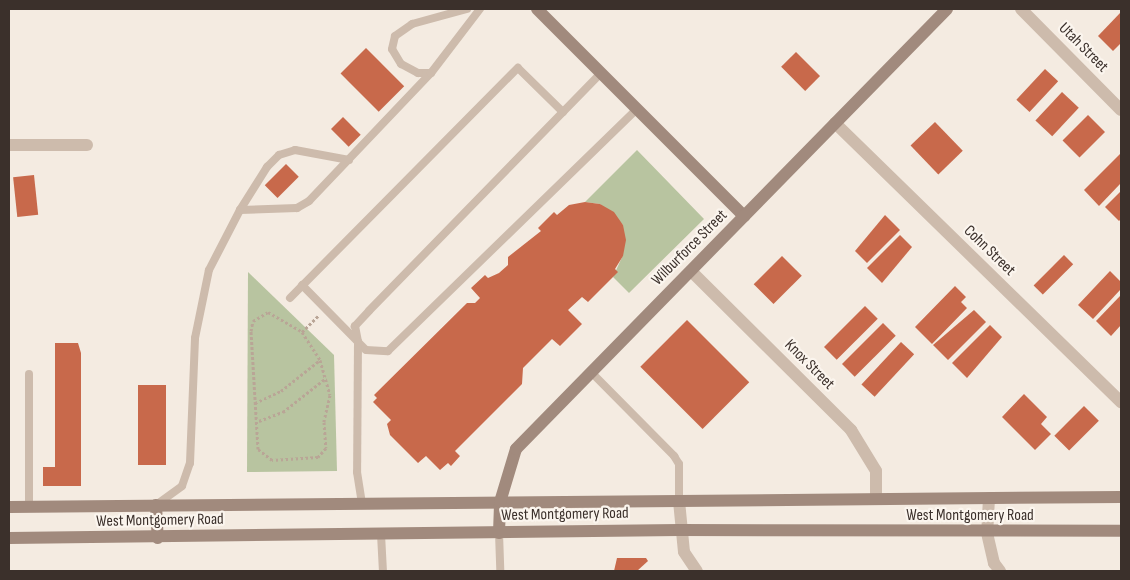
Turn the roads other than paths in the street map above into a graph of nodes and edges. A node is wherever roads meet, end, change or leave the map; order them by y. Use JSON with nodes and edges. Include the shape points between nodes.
{"nodes":[{"id":1,"x":467,"y":9,"type":"edge"},
{"id":2,"x":480,"y":9,"type":"edge"},
{"id":3,"x":537,"y":9,"type":"edge"},
{"id":4,"x":947,"y":9,"type":"edge"},
{"id":5,"x":1022,"y":9,"type":"edge"},
{"id":6,"x":431,"y":73,"type":"junction"},
{"id":7,"x":601,"y":73,"type":"junction"},
{"id":8,"x":637,"y":109,"type":"junction"},
{"id":9,"x":1121,"y":110,"type":"edge"},
{"id":10,"x":563,"y":112,"type":"junction"},
{"id":11,"x":835,"y":123,"type":"junction"},
{"id":12,"x":9,"y":145,"type":"edge"},
{"id":13,"x":87,"y":145,"type":"dead end"},
{"id":14,"x":349,"y":160,"type":"junction"},
{"id":15,"x":240,"y":210,"type":"junction"},
{"id":16,"x":744,"y":216,"type":"junction"},
{"id":17,"x":691,"y":270,"type":"junction"},
{"id":18,"x":302,"y":285,"type":"junction"},
{"id":19,"x":290,"y":298,"type":"dead end"},
{"id":20,"x":358,"y":342,"type":"junction"},
{"id":21,"x":590,"y":371,"type":"junction"},
{"id":22,"x":29,"y":374,"type":"dead end"},
{"id":23,"x":1121,"y":402,"type":"edge"},
{"id":24,"x":876,"y":497,"type":"junction"},
{"id":25,"x":1121,"y":497,"type":"edge"},
{"id":26,"x":989,"y":498,"type":"junction"},
{"id":27,"x":679,"y":501,"type":"junction"},
{"id":28,"x":500,"y":502,"type":"junction"},
{"id":29,"x":362,"y":503,"type":"junction"},
{"id":30,"x":156,"y":505,"type":"junction"},
{"id":31,"x":9,"y":507,"type":"edge"},
{"id":32,"x":29,"y":507,"type":"junction"},
{"id":33,"x":679,"y":530,"type":"junction"},
{"id":34,"x":1121,"y":532,"type":"edge"},
{"id":35,"x":499,"y":533,"type":"junction"},
{"id":36,"x":986,"y":533,"type":"junction"},
{"id":37,"x":382,"y":534,"type":"junction"},
{"id":38,"x":9,"y":538,"type":"edge"},
{"id":39,"x":158,"y":538,"type":"junction"},
{"id":40,"x":383,"y":571,"type":"edge"},
{"id":41,"x":500,"y":571,"type":"edge"},
{"id":42,"x":696,"y":571,"type":"edge"},
{"id":43,"x":1000,"y":571,"type":"edge"}],
"edges":[{"from":1,"to":6,"type":"lane","via":[[421,21],[395,36],[392,49],[400,64],[418,73]]},
{"from":2,"to":6,"type":"lane"},
{"from":3,"to":7,"type":"main road"},
{"from":4,"to":11,"type":"main road","name":"Wilburforce Street"},
{"from":5,"to":9,"type":"street","name":"Utah Street"},
{"from":6,"to":14,"type":"lane"},
{"from":7,"to":8,"type":"main road"},
{"from":7,"to":10,"type":"lane"},
{"from":8,"to":16,"type":"main road"},
{"from":8,"to":20,"type":"lane","via":[[388,351],[366,350]]},
{"from":10,"to":18,"type":"lane","via":[[518,68]]},
{"from":10,"to":20,"type":"lane","via":[[368,310],[355,326]]},
{"from":11,"to":16,"type":"main road","name":"Wilburforce Street"},
{"from":11,"to":23,"type":"street","name":"Cohn Street"},
{"from":12,"to":13,"type":"street"},
{"from":14,"to":15,"type":"lane","via":[[309,201],[297,208]]},
{"from":14,"to":15,"type":"lane","via":[[295,150],[279,155],[267,167]]},
{"from":15,"to":30,"type":"lane","via":[[209,270],[194,338],[190,464],[182,486]]},
{"from":16,"to":17,"type":"main road","name":"Wilburforce Street"},
{"from":17,"to":21,"type":"main road","name":"Wilburforce Street"},
{"from":17,"to":24,"type":"street","name":"Knox Street","via":[[851,430],[876,471]]},
{"from":18,"to":19,"type":"lane"},
{"from":18,"to":20,"type":"lane"},
{"from":20,"to":29,"type":"lane","via":[[357,472]]},
{"from":21,"to":27,"type":"lane","via":[[674,456],[678,464]]},
{"from":21,"to":28,"type":"main road","name":"Wilburforce Street","via":[[516,449]]},
{"from":22,"to":32,"type":"lane"},
{"from":24,"to":26,"type":"main road","name":"West Montgomery Road"},
{"from":24,"to":27,"type":"main road","name":"West Montgomery Road"},
{"from":25,"to":26,"type":"main road","name":"West Montgomery Road"},
{"from":26,"to":36,"type":"street"},
{"from":27,"to":28,"type":"main road","name":"West Montgomery Road"},
{"from":27,"to":33,"type":"street"},
{"from":28,"to":29,"type":"main road","name":"West Montgomery Road"},
{"from":28,"to":35,"type":"main road","name":"Wilburforce Street"},
{"from":29,"to":30,"type":"main road","name":"West Montgomery Road"},
{"from":30,"to":32,"type":"main road","name":"West Montgomery Road"},
{"from":30,"to":39,"type":"main road"},
{"from":31,"to":32,"type":"main road","name":"West Montgomery Road"},
{"from":33,"to":35,"type":"main road","name":"West Montgomery Road"},
{"from":33,"to":36,"type":"main road","name":"West Montgomery Road"},
{"from":33,"to":42,"type":"street","via":[[684,552]]},
{"from":34,"to":36,"type":"main road","name":"West Montgomery Road"},
{"from":35,"to":37,"type":"main road","name":"West Montgomery Road"},
{"from":35,"to":41,"type":"lane"},
{"from":36,"to":43,"type":"street","via":[[994,563]]},
{"from":37,"to":39,"type":"main road","name":"West Montgomery Road"},
{"from":37,"to":40,"type":"lane"},
{"from":38,"to":39,"type":"main road","name":"West Montgomery Road"}]}
